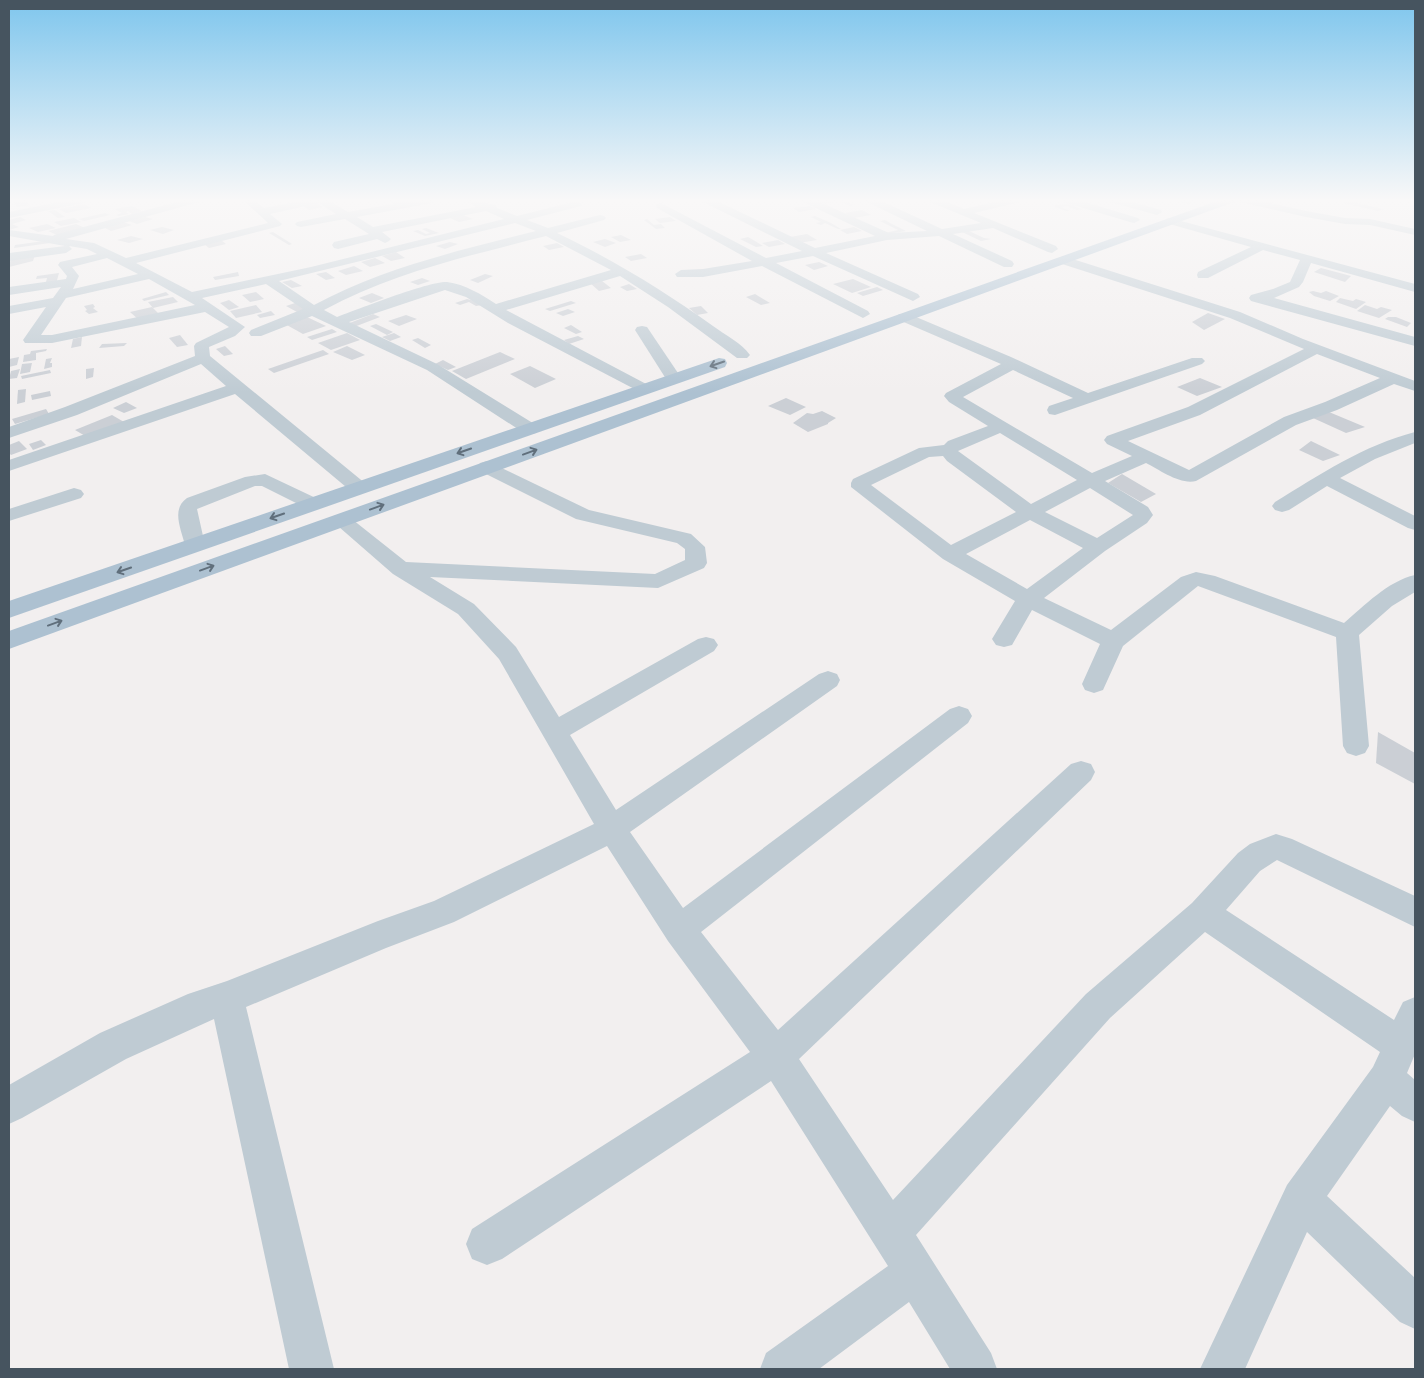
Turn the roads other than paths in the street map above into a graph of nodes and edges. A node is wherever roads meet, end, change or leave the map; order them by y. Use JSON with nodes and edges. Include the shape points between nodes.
{"nodes":[{"id":1,"x":66,"y":264,"type":"edge"},
{"id":2,"x":130,"y":264,"type":"edge"},
{"id":3,"x":333,"y":264,"type":"edge"},
{"id":4,"x":422,"y":264,"type":"edge"},
{"id":5,"x":435,"y":264,"type":"edge"},
{"id":6,"x":606,"y":264,"type":"edge"},
{"id":7,"x":753,"y":264,"type":"edge"},
{"id":8,"x":770,"y":264,"type":"edge"},
{"id":9,"x":840,"y":264,"type":"edge"},
{"id":10,"x":1008,"y":264,"type":"edge"},
{"id":11,"x":1032,"y":264,"type":"edge"},
{"id":12,"x":1087,"y":264,"type":"edge"},
{"id":13,"x":1225,"y":264,"type":"edge"},
{"id":14,"x":1303,"y":264,"type":"edge"},
{"id":15,"x":1331,"y":264,"type":"edge"},
{"id":16,"x":165,"y":268,"type":"dead end"},
{"id":17,"x":620,"y":272,"type":"junction"},
{"id":18,"x":149,"y":274,"type":"junction"},
{"id":19,"x":681,"y":274,"type":"dead end"},
{"id":20,"x":1203,"y":275,"type":"dead end"},
{"id":21,"x":268,"y":280,"type":"junction"},
{"id":22,"x":71,"y":282,"type":"junction"},
{"id":23,"x":446,"y":286,"type":"junction"},
{"id":24,"x":1415,"y":288,"type":"edge"},
{"id":25,"x":9,"y":291,"type":"edge"},
{"id":26,"x":190,"y":296,"type":"junction"},
{"id":27,"x":913,"y":297,"type":"junction"},
{"id":28,"x":59,"y":298,"type":"junction"},
{"id":29,"x":1260,"y":298,"type":"junction"},
{"id":30,"x":1192,"y":301,"type":"junction"},
{"id":31,"x":208,"y":307,"type":"junction"},
{"id":32,"x":493,"y":309,"type":"junction"},
{"id":33,"x":9,"y":310,"type":"edge"},
{"id":34,"x":314,"y":310,"type":"junction"},
{"id":35,"x":863,"y":314,"type":"junction"},
{"id":36,"x":904,"y":317,"type":"junction"},
{"id":37,"x":45,"y":318,"type":"junction"},
{"id":38,"x":844,"y":320,"type":"dead end"},
{"id":39,"x":339,"y":321,"type":"junction"},
{"id":40,"x":9,"y":324,"type":"edge"},
{"id":41,"x":642,"y":330,"type":"dead end"},
{"id":42,"x":256,"y":333,"type":"dead end"},
{"id":43,"x":1415,"y":342,"type":"edge"},
{"id":44,"x":761,"y":349,"type":"dead end"},
{"id":45,"x":1316,"y":349,"type":"junction"},
{"id":46,"x":742,"y":355,"type":"junction"},
{"id":47,"x":203,"y":358,"type":"junction"},
{"id":48,"x":1197,"y":361,"type":"dead end"},
{"id":49,"x":1011,"y":364,"type":"junction"},
{"id":50,"x":1394,"y":378,"type":"junction"},
{"id":51,"x":674,"y":379,"type":"junction"},
{"id":52,"x":1415,"y":386,"type":"edge"},
{"id":53,"x":237,"y":388,"type":"junction"},
{"id":54,"x":644,"y":389,"type":"junction"},
{"id":55,"x":1088,"y":399,"type":"junction"},
{"id":56,"x":1055,"y":410,"type":"dead end"},
{"id":57,"x":1001,"y":427,"type":"junction"},
{"id":58,"x":530,"y":429,"type":"junction"},
{"id":59,"x":9,"y":433,"type":"edge"},
{"id":60,"x":1415,"y":437,"type":"edge"},
{"id":61,"x":948,"y":450,"type":"junction"},
{"id":62,"x":1147,"y":456,"type":"junction"},
{"id":63,"x":9,"y":466,"type":"edge"},
{"id":64,"x":487,"y":467,"type":"junction"},
{"id":65,"x":1325,"y":478,"type":"junction"},
{"id":66,"x":1090,"y":481,"type":"junction"},
{"id":67,"x":358,"y":488,"type":"junction"},
{"id":68,"x":74,"y":494,"type":"dead end"},
{"id":69,"x":313,"y":504,"type":"junction"},
{"id":70,"x":1282,"y":506,"type":"dead end"},
{"id":71,"x":1029,"y":512,"type":"junction"},
{"id":72,"x":9,"y":516,"type":"edge"},
{"id":73,"x":341,"y":520,"type":"junction"},
{"id":74,"x":1415,"y":524,"type":"edge"},
{"id":75,"x":195,"y":545,"type":"junction"},
{"id":76,"x":1098,"y":547,"type":"junction"},
{"id":77,"x":950,"y":554,"type":"junction"},
{"id":78,"x":400,"y":569,"type":"junction"},
{"id":79,"x":1415,"y":582,"type":"edge"},
{"id":80,"x":1028,"y":599,"type":"junction"},
{"id":81,"x":9,"y":610,"type":"edge"},
{"id":82,"x":1347,"y":633,"type":"junction"},
{"id":83,"x":1004,"y":639,"type":"dead end"},
{"id":84,"x":9,"y":640,"type":"edge"},
{"id":85,"x":1113,"y":641,"type":"junction"},
{"id":86,"x":706,"y":645,"type":"dead end"},
{"id":87,"x":828,"y":680,"type":"dead end"},
{"id":88,"x":1094,"y":684,"type":"dead end"},
{"id":89,"x":959,"y":716,"type":"dead end"},
{"id":90,"x":554,"y":732,"type":"junction"},
{"id":91,"x":1356,"y":746,"type":"dead end"},
{"id":92,"x":1081,"y":772,"type":"dead end"},
{"id":93,"x":612,"y":829,"type":"junction"},
{"id":94,"x":1415,"y":912,"type":"edge"},
{"id":95,"x":1203,"y":913,"type":"junction"},
{"id":96,"x":680,"y":930,"type":"junction"},
{"id":97,"x":227,"y":998,"type":"junction"},
{"id":98,"x":1408,"y":1030,"type":"edge"},
{"id":99,"x":776,"y":1056,"type":"junction"},
{"id":100,"x":1401,"y":1092,"type":"edge"},
{"id":101,"x":9,"y":1106,"type":"edge"},
{"id":102,"x":1301,"y":1199,"type":"junction"},
{"id":103,"x":891,"y":1233,"type":"junction"},
{"id":104,"x":487,"y":1244,"type":"dead end"},
{"id":105,"x":915,"y":1272,"type":"junction"},
{"id":106,"x":1415,"y":1307,"type":"edge"},
{"id":107,"x":312,"y":1369,"type":"edge"},
{"id":108,"x":782,"y":1369,"type":"edge"},
{"id":109,"x":975,"y":1369,"type":"edge"},
{"id":110,"x":1222,"y":1369,"type":"edge"}],
"edges":[{"from":1,"to":22,"type":"street","via":[[59,266],[73,276]]},
{"from":2,"to":18,"type":"street"},
{"from":3,"to":21,"type":"street"},
{"from":4,"to":34,"type":"street","via":[[344,294]]},
{"from":5,"to":23,"type":"street"},
{"from":6,"to":17,"type":"street"},
{"from":7,"to":19,"type":"street"},
{"from":8,"to":35,"type":"street"},
{"from":9,"to":27,"type":"street"},
{"from":10,"to":27,"type":"main road"},
{"from":11,"to":36,"type":"main road"},
{"from":12,"to":30,"type":"street"},
{"from":13,"to":20,"type":"street"},
{"from":14,"to":29,"type":"street","via":[[1297,282]]},
{"from":15,"to":24,"type":"street"},
{"from":16,"to":18,"type":"street"},
{"from":17,"to":32,"type":"street"},
{"from":17,"to":46,"type":"street","via":[[692,316]]},
{"from":18,"to":26,"type":"street"},
{"from":18,"to":28,"type":"street"},
{"from":21,"to":26,"type":"street"},
{"from":21,"to":34,"type":"street"},
{"from":22,"to":25,"type":"street"},
{"from":22,"to":28,"type":"street"},
{"from":23,"to":32,"type":"street","via":[[470,294]]},
{"from":23,"to":39,"type":"street"},
{"from":26,"to":31,"type":"street"},
{"from":27,"to":35,"type":"main road"},
{"from":28,"to":33,"type":"street"},
{"from":28,"to":37,"type":"street"},
{"from":29,"to":30,"type":"street"},
{"from":29,"to":43,"type":"street"},
{"from":30,"to":45,"type":"street","via":[[1236,315]]},
{"from":31,"to":37,"type":"street","via":[[52,339],[30,340]]},
{"from":31,"to":47,"type":"street","via":[[238,327],[201,346]]},
{"from":32,"to":54,"type":"street"},
{"from":34,"to":39,"type":"street"},
{"from":34,"to":42,"type":"street"},
{"from":35,"to":38,"type":"main road"},
{"from":36,"to":49,"type":"street"},
{"from":64,"to":36,"type":"main road","one_way":true},
{"from":37,"to":40,"type":"street"},
{"from":39,"to":58,"type":"street","via":[[432,367]]},
{"from":41,"to":51,"type":"street"},
{"from":44,"to":46,"type":"main road"},
{"from":45,"to":50,"type":"street"},
{"from":45,"to":62,"type":"street","via":[[1194,411],[1113,440]]},
{"from":46,"to":51,"type":"main road","one_way":true},
{"from":47,"to":53,"type":"street"},
{"from":47,"to":59,"type":"street"},
{"from":48,"to":55,"type":"street"},
{"from":49,"to":55,"type":"street"},
{"from":49,"to":57,"type":"street","via":[[952,396]]},
{"from":50,"to":52,"type":"street"},
{"from":50,"to":62,"type":"street","via":[[1290,421],[1189,476]]},
{"from":51,"to":54,"type":"main road"},
{"from":53,"to":63,"type":"street"},
{"from":53,"to":67,"type":"street"},
{"from":54,"to":58,"type":"main road"},
{"from":55,"to":56,"type":"street"},
{"from":57,"to":61,"type":"street"},
{"from":57,"to":66,"type":"street"},
{"from":58,"to":67,"type":"main road","one_way":true},
{"from":60,"to":65,"type":"street","via":[[1369,455]]},
{"from":61,"to":71,"type":"street","via":[[953,457]]},
{"from":61,"to":77,"type":"street","via":[[925,452],[860,483],[863,490]]},
{"from":62,"to":66,"type":"street"},
{"from":73,"to":64,"type":"main road","one_way":true},
{"from":64,"to":78,"type":"street","via":[[583,515],[684,538],[695,547],[696,562],[658,581]]},
{"from":65,"to":70,"type":"street"},
{"from":65,"to":74,"type":"street"},
{"from":66,"to":71,"type":"street"},
{"from":66,"to":76,"type":"street","via":[[1141,511],[1142,515]]},
{"from":67,"to":69,"type":"main road"},
{"from":68,"to":72,"type":"street"},
{"from":69,"to":75,"type":"main road","one_way":true},
{"from":69,"to":75,"type":"street","via":[[265,480],[243,484],[188,506]]},
{"from":71,"to":76,"type":"street"},
{"from":71,"to":77,"type":"street"},
{"from":73,"to":78,"type":"street"},
{"from":84,"to":73,"type":"main road","one_way":true},
{"from":75,"to":81,"type":"main road","one_way":true},
{"from":76,"to":80,"type":"street"},
{"from":77,"to":80,"type":"street"},
{"from":78,"to":90,"type":"street","via":[[466,609],[508,653]]},
{"from":79,"to":82,"type":"street","via":[[1384,601]]},
{"from":80,"to":83,"type":"street"},
{"from":80,"to":85,"type":"street"},
{"from":82,"to":85,"type":"street","via":[[1207,581],[1196,580],[1189,582]]},
{"from":82,"to":91,"type":"street"},
{"from":85,"to":88,"type":"street"},
{"from":86,"to":90,"type":"street"},
{"from":87,"to":93,"type":"street"},
{"from":89,"to":96,"type":"street"},
{"from":90,"to":93,"type":"street"},
{"from":92,"to":99,"type":"street"},
{"from":93,"to":96,"type":"street"},
{"from":93,"to":97,"type":"street","via":[[443,912]]},
{"from":94,"to":95,"type":"street","via":[[1276,847],[1249,862]]},
{"from":95,"to":98,"type":"street"},
{"from":95,"to":103,"type":"street","via":[[1098,1006]]},
{"from":96,"to":99,"type":"street"},
{"from":97,"to":101,"type":"street","via":[[200,1006],[113,1046]]},
{"from":97,"to":107,"type":"street"},
{"from":98,"to":100,"type":"street"},
{"from":99,"to":103,"type":"street"},
{"from":99,"to":104,"type":"street"},
{"from":100,"to":102,"type":"street"},
{"from":102,"to":106,"type":"street"},
{"from":102,"to":110,"type":"street"},
{"from":103,"to":105,"type":"street"},
{"from":105,"to":108,"type":"street"},
{"from":105,"to":109,"type":"street"}]}
